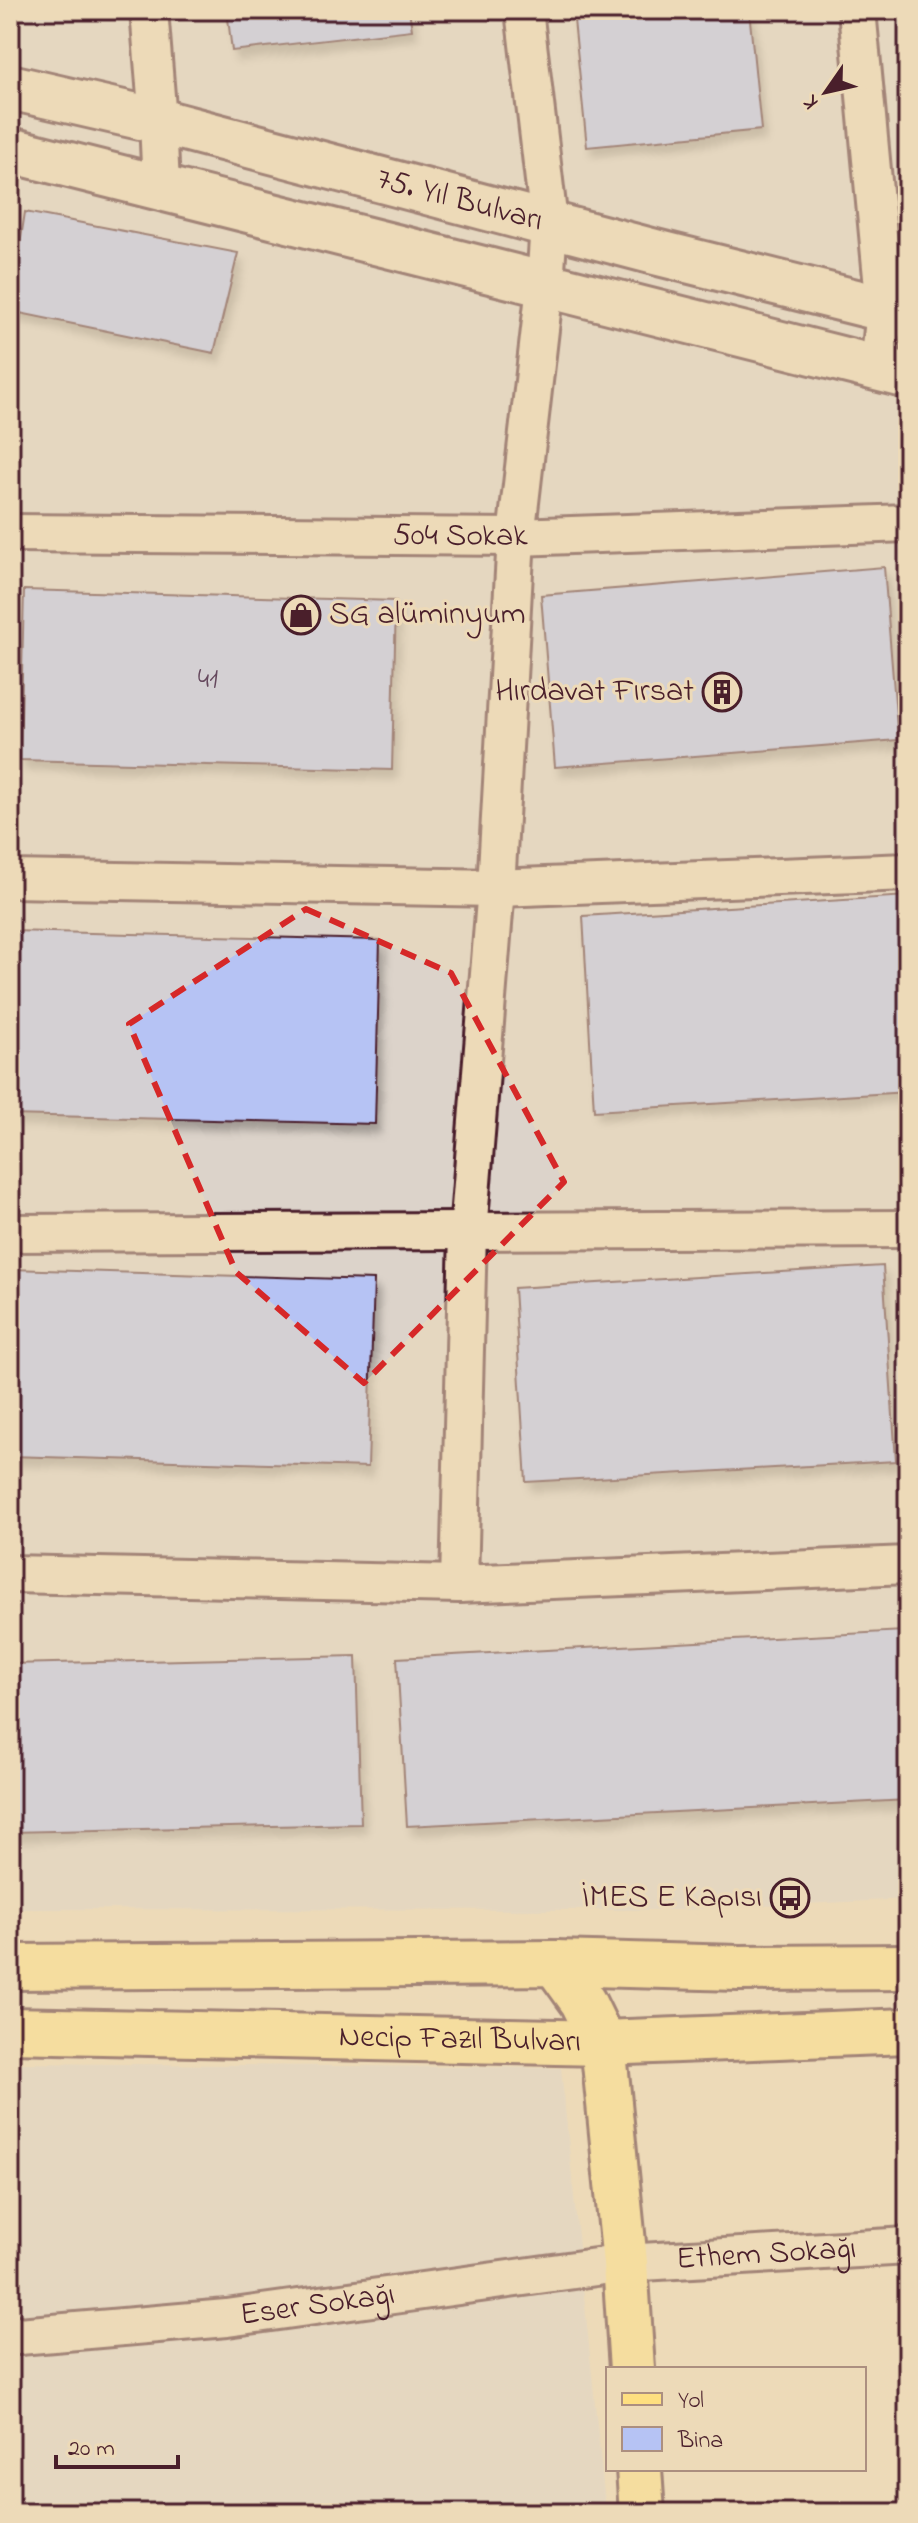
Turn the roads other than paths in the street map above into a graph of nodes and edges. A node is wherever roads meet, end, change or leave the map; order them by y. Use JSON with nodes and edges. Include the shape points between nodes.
{"nodes":[{"id":1,"x":149,"y":10,"type":"edge"},
{"id":2,"x":524,"y":10,"type":"edge"},
{"id":3,"x":857,"y":10,"type":"edge"},
{"id":4,"x":10,"y":87,"type":"edge"},
{"id":5,"x":158,"y":121,"type":"junction"},
{"id":6,"x":10,"y":150,"type":"edge"},
{"id":7,"x":161,"y":187,"type":"junction"},
{"id":8,"x":549,"y":223,"type":"junction"},
{"id":9,"x":545,"y":286,"type":"junction"},
{"id":10,"x":897,"y":312,"type":"edge"},
{"id":11,"x":894,"y":372,"type":"edge"},
{"id":12,"x":908,"y":523,"type":"edge"},
{"id":13,"x":10,"y":533,"type":"edge"},
{"id":14,"x":516,"y":537,"type":"junction"},
{"id":15,"x":908,"y":872,"type":"edge"},
{"id":16,"x":10,"y":879,"type":"edge"},
{"id":17,"x":496,"y":888,"type":"junction"},
{"id":18,"x":908,"y":1229,"type":"edge"},
{"id":19,"x":468,"y":1232,"type":"junction"},
{"id":20,"x":10,"y":1233,"type":"edge"},
{"id":21,"x":908,"y":1565,"type":"edge"},
{"id":22,"x":10,"y":1574,"type":"edge"},
{"id":23,"x":459,"y":1584,"type":"junction"},
{"id":24,"x":555,"y":1963,"type":"junction"},
{"id":25,"x":10,"y":1967,"type":"edge"},
{"id":26,"x":908,"y":1967,"type":"edge"},
{"id":27,"x":10,"y":2030,"type":"edge"},
{"id":28,"x":908,"y":2031,"type":"edge"},
{"id":29,"x":603,"y":2043,"type":"junction"},
{"id":30,"x":908,"y":2246,"type":"edge"},
{"id":31,"x":625,"y":2263,"type":"junction"},
{"id":32,"x":10,"y":2332,"type":"edge"},
{"id":33,"x":632,"y":2367,"type":"edge"},
{"id":34,"x":639,"y":2471,"type":"edge"},
{"id":35,"x":642,"y":2513,"type":"edge"}],
"edges":[{"from":1,"to":5,"type":"street"},
{"from":2,"to":8,"type":"street"},
{"from":3,"to":10,"type":"street"},
{"from":4,"to":5,"type":"street","name":"75. Yıl Bulvarı"},
{"from":5,"to":7,"type":"street"},
{"from":5,"to":8,"type":"street","name":"75. Yıl Bulvarı"},
{"from":6,"to":7,"type":"street","name":"75. Yıl Bulvarı"},
{"from":7,"to":9,"type":"street","name":"75. Yıl Bulvarı"},
{"from":8,"to":9,"type":"street"},
{"from":8,"to":10,"type":"street","name":"75. Yıl Bulvarı"},
{"from":9,"to":11,"type":"street","name":"75. Yıl Bulvarı"},
{"from":9,"to":14,"type":"street"},
{"from":10,"to":11,"type":"street"},
{"from":12,"to":14,"type":"street","name":"504 Sokak"},
{"from":13,"to":14,"type":"street","name":"504 Sokak"},
{"from":14,"to":17,"type":"street"},
{"from":15,"to":17,"type":"street"},
{"from":16,"to":17,"type":"street"},
{"from":17,"to":19,"type":"street"},
{"from":18,"to":19,"type":"street"},
{"from":19,"to":20,"type":"street"},
{"from":19,"to":23,"type":"street"},
{"from":21,"to":23,"type":"street"},
{"from":22,"to":23,"type":"street"},
{"from":24,"to":25,"type":"main road"},
{"from":24,"to":26,"type":"main road"},
{"from":24,"to":29,"type":"main road"},
{"from":27,"to":29,"type":"main road","name":"Necip Fazıl Bulvarı"},
{"from":28,"to":29,"type":"main road","name":"Necip Fazıl Bulvarı"},
{"from":29,"to":31,"type":"main road"},
{"from":30,"to":31,"type":"street","name":"Ethem Sokağı"},
{"from":31,"to":32,"type":"street","name":"Eser Sokağı","via":[[227,2318],[19,2336]]},
{"from":31,"to":33,"type":"main road"},
{"from":34,"to":35,"type":"main road"}]}
